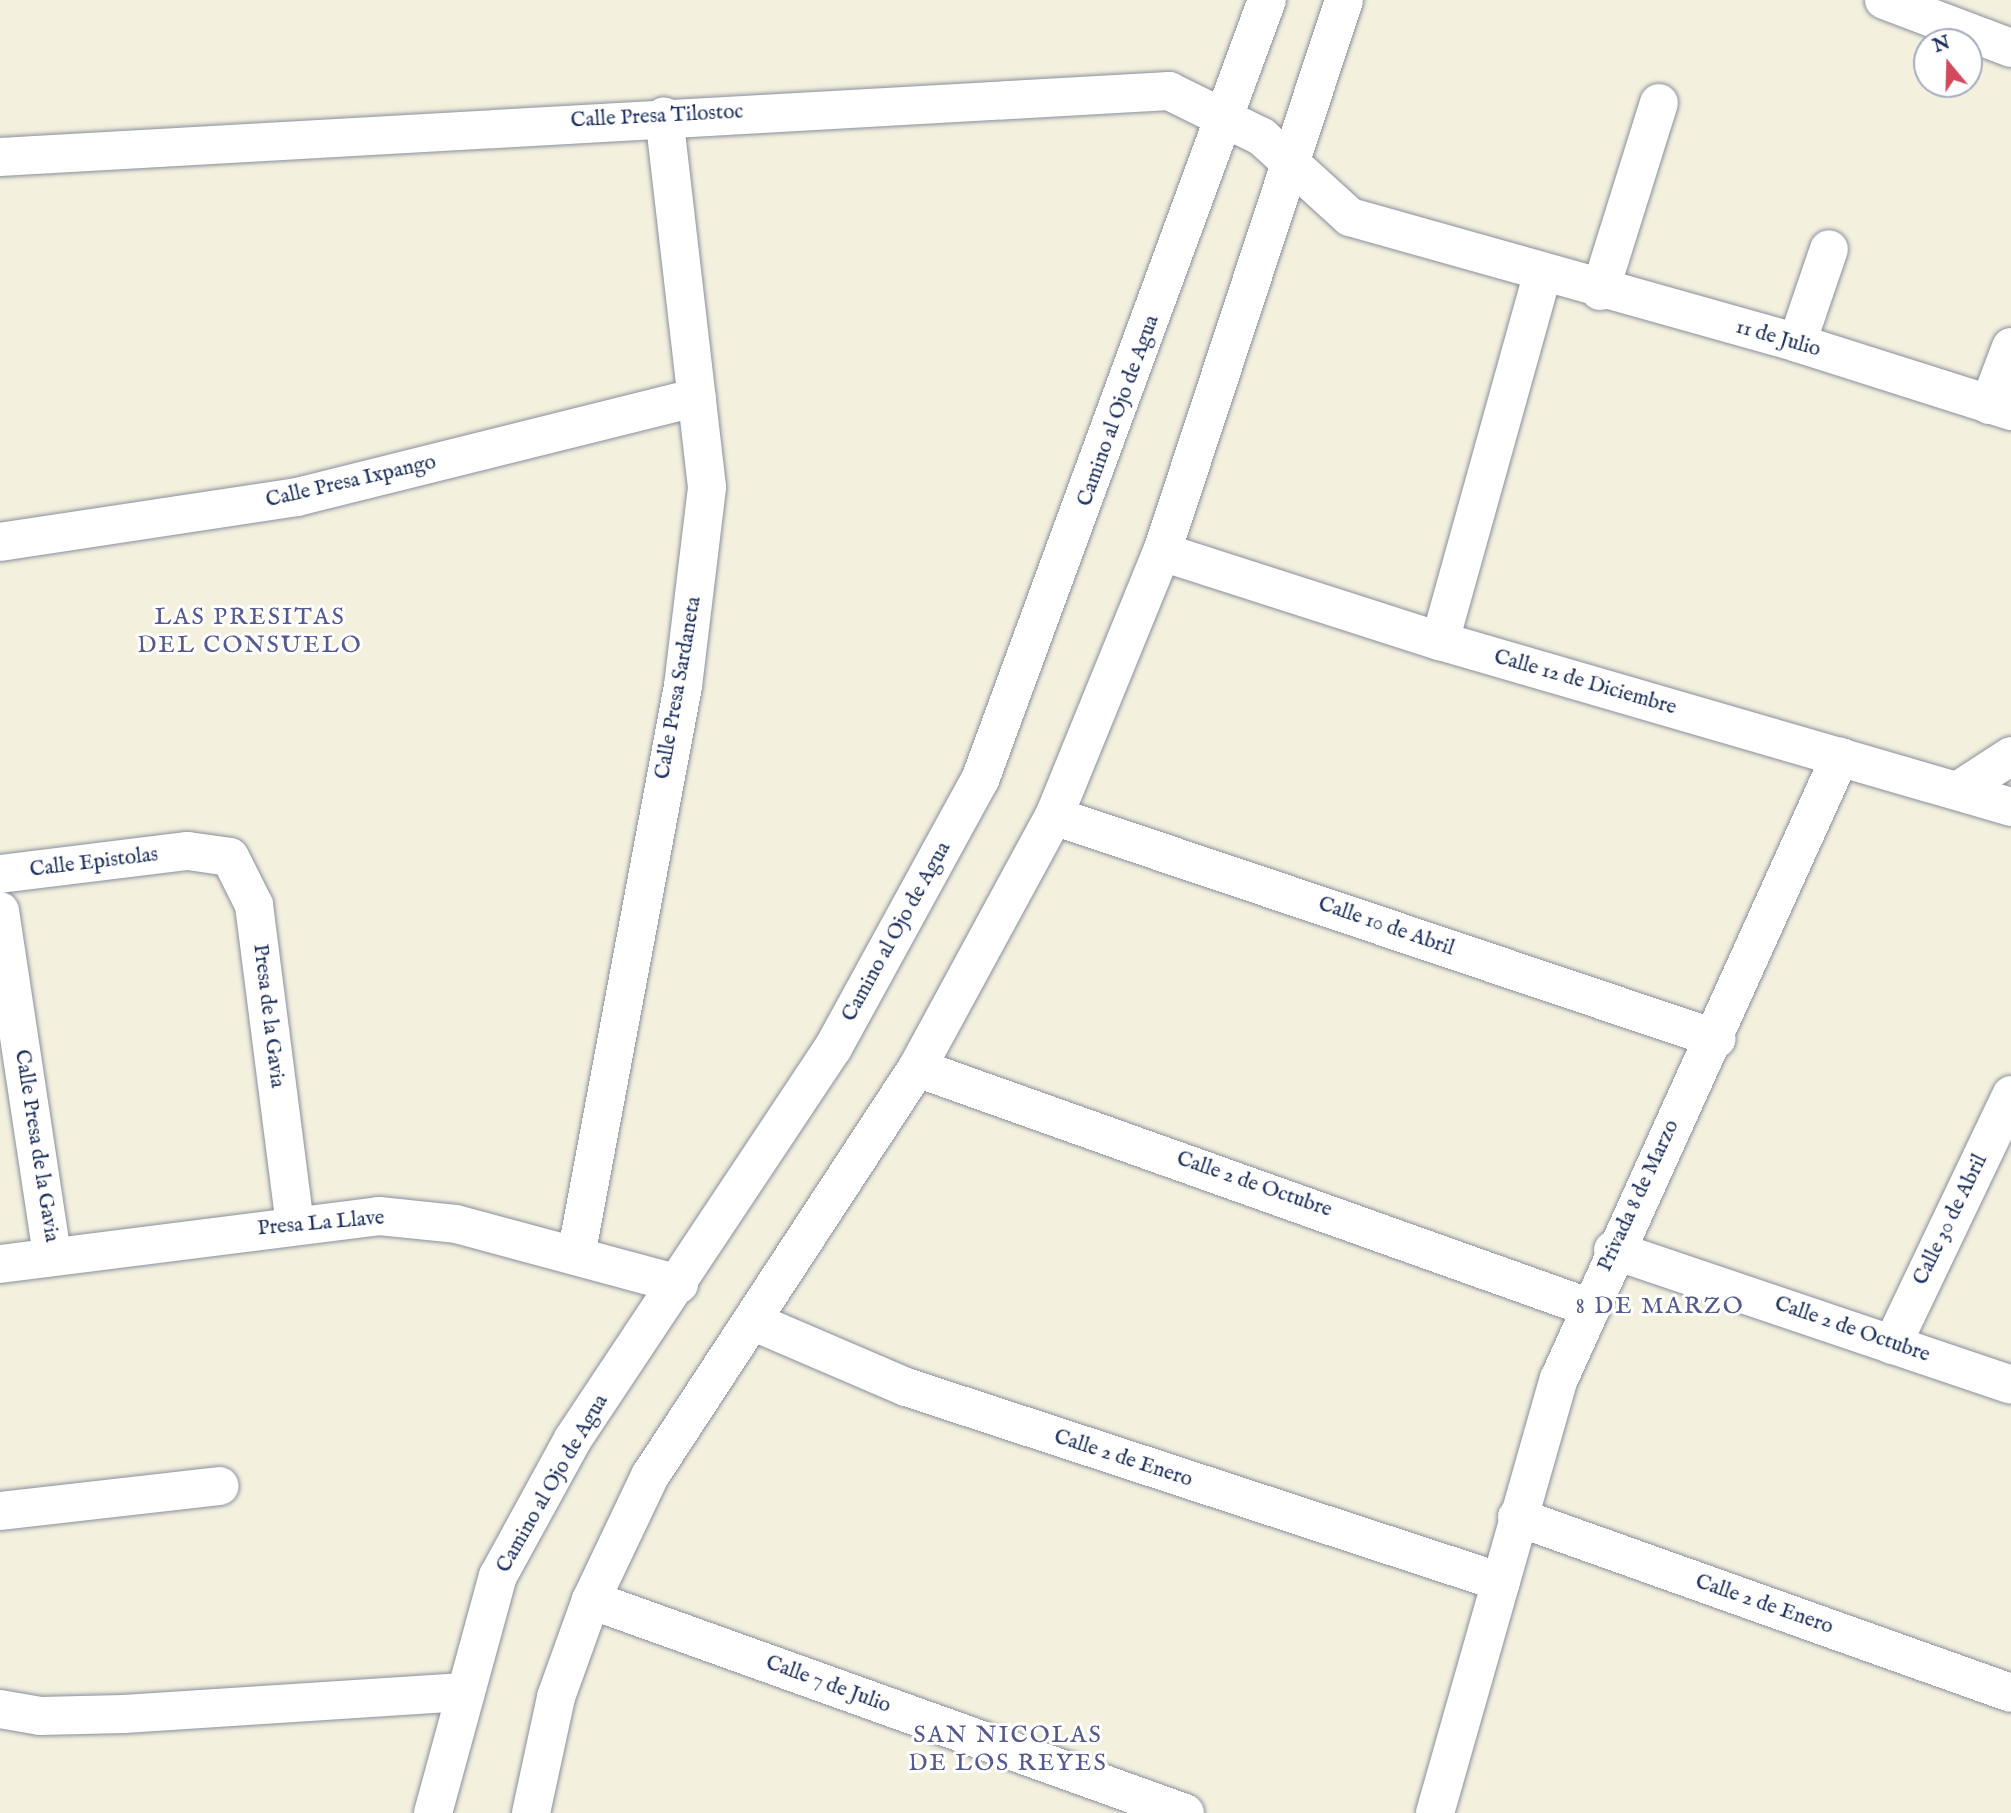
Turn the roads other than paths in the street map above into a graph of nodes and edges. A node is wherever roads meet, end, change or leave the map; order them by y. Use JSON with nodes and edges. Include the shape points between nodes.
{"nodes":[{"id":1,"x":1267,"y":0,"type":"edge"},
{"id":2,"x":1344,"y":0,"type":"edge"},
{"id":3,"x":1884,"y":0,"type":"edge"},
{"id":4,"x":2011,"y":48,"type":"edge"},
{"id":5,"x":1659,"y":103,"type":"dead end"},
{"id":6,"x":664,"y":116,"type":"junction"},
{"id":7,"x":1227,"y":117,"type":"junction"},
{"id":8,"x":0,"y":157,"type":"edge"},
{"id":9,"x":1292,"y":164,"type":"junction"},
{"id":10,"x":1829,"y":249,"type":"dead end"},
{"id":11,"x":1542,"y":275,"type":"junction"},
{"id":12,"x":1600,"y":291,"type":"junction"},
{"id":13,"x":1797,"y":343,"type":"junction"},
{"id":14,"x":2011,"y":347,"type":"edge"},
{"id":15,"x":697,"y":397,"type":"junction"},
{"id":16,"x":2000,"y":408,"type":"edge"},
{"id":17,"x":0,"y":542,"type":"edge"},
{"id":18,"x":1162,"y":552,"type":"junction"},
{"id":19,"x":1440,"y":641,"type":"junction"},
{"id":20,"x":1840,"y":757,"type":"junction"},
{"id":21,"x":2011,"y":757,"type":"edge"},
{"id":22,"x":1959,"y":790,"type":"junction"},
{"id":23,"x":2011,"y":807,"type":"edge"},
{"id":24,"x":1054,"y":816,"type":"junction"},
{"id":25,"x":188,"y":851,"type":"joint"},
{"id":26,"x":0,"y":874,"type":"edge"},
{"id":27,"x":0,"y":911,"type":"edge"},
{"id":28,"x":1717,"y":1039,"type":"junction"},
{"id":29,"x":917,"y":1068,"type":"junction"},
{"id":30,"x":2011,"y":1095,"type":"edge"},
{"id":31,"x":295,"y":1224,"type":"junction"},
{"id":32,"x":1613,"y":1250,"type":"junction"},
{"id":33,"x":52,"y":1256,"type":"junction"},
{"id":34,"x":576,"y":1256,"type":"junction"},
{"id":35,"x":0,"y":1264,"type":"edge"},
{"id":36,"x":679,"y":1284,"type":"junction"},
{"id":37,"x":1588,"y":1307,"type":"junction"},
{"id":38,"x":752,"y":1321,"type":"junction"},
{"id":39,"x":1892,"y":1345,"type":"junction"},
{"id":40,"x":2011,"y":1385,"type":"edge"},
{"id":41,"x":220,"y":1486,"type":"dead end"},
{"id":42,"x":0,"y":1511,"type":"edge"},
{"id":43,"x":1517,"y":1517,"type":"junction"},
{"id":44,"x":1500,"y":1582,"type":"junction"},
{"id":45,"x":590,"y":1600,"type":"junction"},
{"id":46,"x":463,"y":1692,"type":"junction"},
{"id":47,"x":2011,"y":1693,"type":"edge"},
{"id":48,"x":0,"y":1709,"type":"edge"},
{"id":49,"x":433,"y":1813,"type":"edge"},
{"id":50,"x":531,"y":1813,"type":"edge"},
{"id":51,"x":1185,"y":1813,"type":"edge"},
{"id":52,"x":1436,"y":1813,"type":"edge"}],
"edges":[{"from":1,"to":7,"type":"street","name":"Camino al Ojo de Agua"},
{"from":2,"to":9,"type":"street"},
{"from":3,"to":4,"type":"street"},
{"from":5,"to":12,"type":"street"},
{"from":6,"to":7,"type":"street","name":"Calle Presa Tilostoc","via":[[1169,91]]},
{"from":6,"to":8,"type":"street","name":"Calle Presa Tilostoc"},
{"from":6,"to":15,"type":"street","name":"Calle Presa Sardaneta"},
{"from":7,"to":9,"type":"street","name":"Calle Presa Tilostoc"},
{"from":7,"to":36,"type":"street","name":"Camino al Ojo de Agua","via":[[980,780],[832,1048]]},
{"from":9,"to":11,"type":"street","name":"11 de Julio","via":[[1350,217]]},
{"from":9,"to":18,"type":"street"},
{"from":10,"to":13,"type":"street"},
{"from":11,"to":12,"type":"street","name":"11 de Julio"},
{"from":11,"to":19,"type":"street"},
{"from":12,"to":13,"type":"street","name":"11 de Julio"},
{"from":13,"to":16,"type":"street","name":"11 de Julio"},
{"from":14,"to":16,"type":"street"},
{"from":15,"to":17,"type":"street","name":"Calle Presa Ixpango","via":[[297,497]]},
{"from":15,"to":34,"type":"street","name":"Calle Presa Sardaneta","via":[[707,486],[701,557]]},
{"from":18,"to":19,"type":"street","name":"Calle 12 de Diciembre"},
{"from":18,"to":24,"type":"street"},
{"from":19,"to":20,"type":"street","name":"Calle 12 de Diciembre"},
{"from":20,"to":22,"type":"street","name":"Calle 12 de Diciembre"},
{"from":20,"to":28,"type":"street","name":"Privada 8 de Marzo"},
{"from":21,"to":22,"type":"street"},
{"from":22,"to":23,"type":"street","name":"Calle 12 de Diciembre"},
{"from":24,"to":28,"type":"street","name":"Calle 10 de Abril"},
{"from":24,"to":29,"type":"street"},
{"from":25,"to":26,"type":"street","name":"Calle Epistolas"},
{"from":25,"to":31,"type":"street","name":"Presa de la Gavia","via":[[230,857],[254,905]]},
{"from":27,"to":33,"type":"street","name":"Calle Presa de la Gavia"},
{"from":28,"to":32,"type":"street","name":"Privada 8 de Marzo"},
{"from":29,"to":37,"type":"street","name":"Calle 2 de Octubre"},
{"from":29,"to":38,"type":"street"},
{"from":30,"to":39,"type":"street","name":"Calle 30 de Abril"},
{"from":31,"to":33,"type":"street","name":"Presa La Llave"},
{"from":31,"to":34,"type":"street","name":"Presa La Llave","via":[[379,1216],[456,1224]]},
{"from":32,"to":37,"type":"street","name":"Privada 8 de Marzo"},
{"from":32,"to":39,"type":"street","name":"Calle 2 de Octubre"},
{"from":33,"to":35,"type":"street","name":"Presa La Llave"},
{"from":34,"to":36,"type":"street","name":"Presa La Llave"},
{"from":36,"to":46,"type":"street","name":"Camino al Ojo de Agua","via":[[573,1439],[498,1576]]},
{"from":37,"to":43,"type":"street","name":"Privada 8 de Marzo"},
{"from":38,"to":44,"type":"street","name":"Calle 2 de Enero","via":[[906,1387]]},
{"from":38,"to":45,"type":"street","via":[[650,1476]]},
{"from":39,"to":40,"type":"street","name":"Calle 2 de Octubre"},
{"from":41,"to":42,"type":"street"},
{"from":43,"to":44,"type":"street","name":"Privada 8 de Marzo"},
{"from":43,"to":47,"type":"street","name":"Calle 2 de Enero"},
{"from":44,"to":52,"type":"street","name":"Privada 8 de Marzo"},
{"from":45,"to":50,"type":"street","via":[[556,1697]]},
{"from":45,"to":51,"type":"street","name":"Calle 7 de Julio"},
{"from":46,"to":48,"type":"street","via":[[124,1714]]},
{"from":46,"to":49,"type":"street","name":"Camino al Ojo de Agua"}]}
